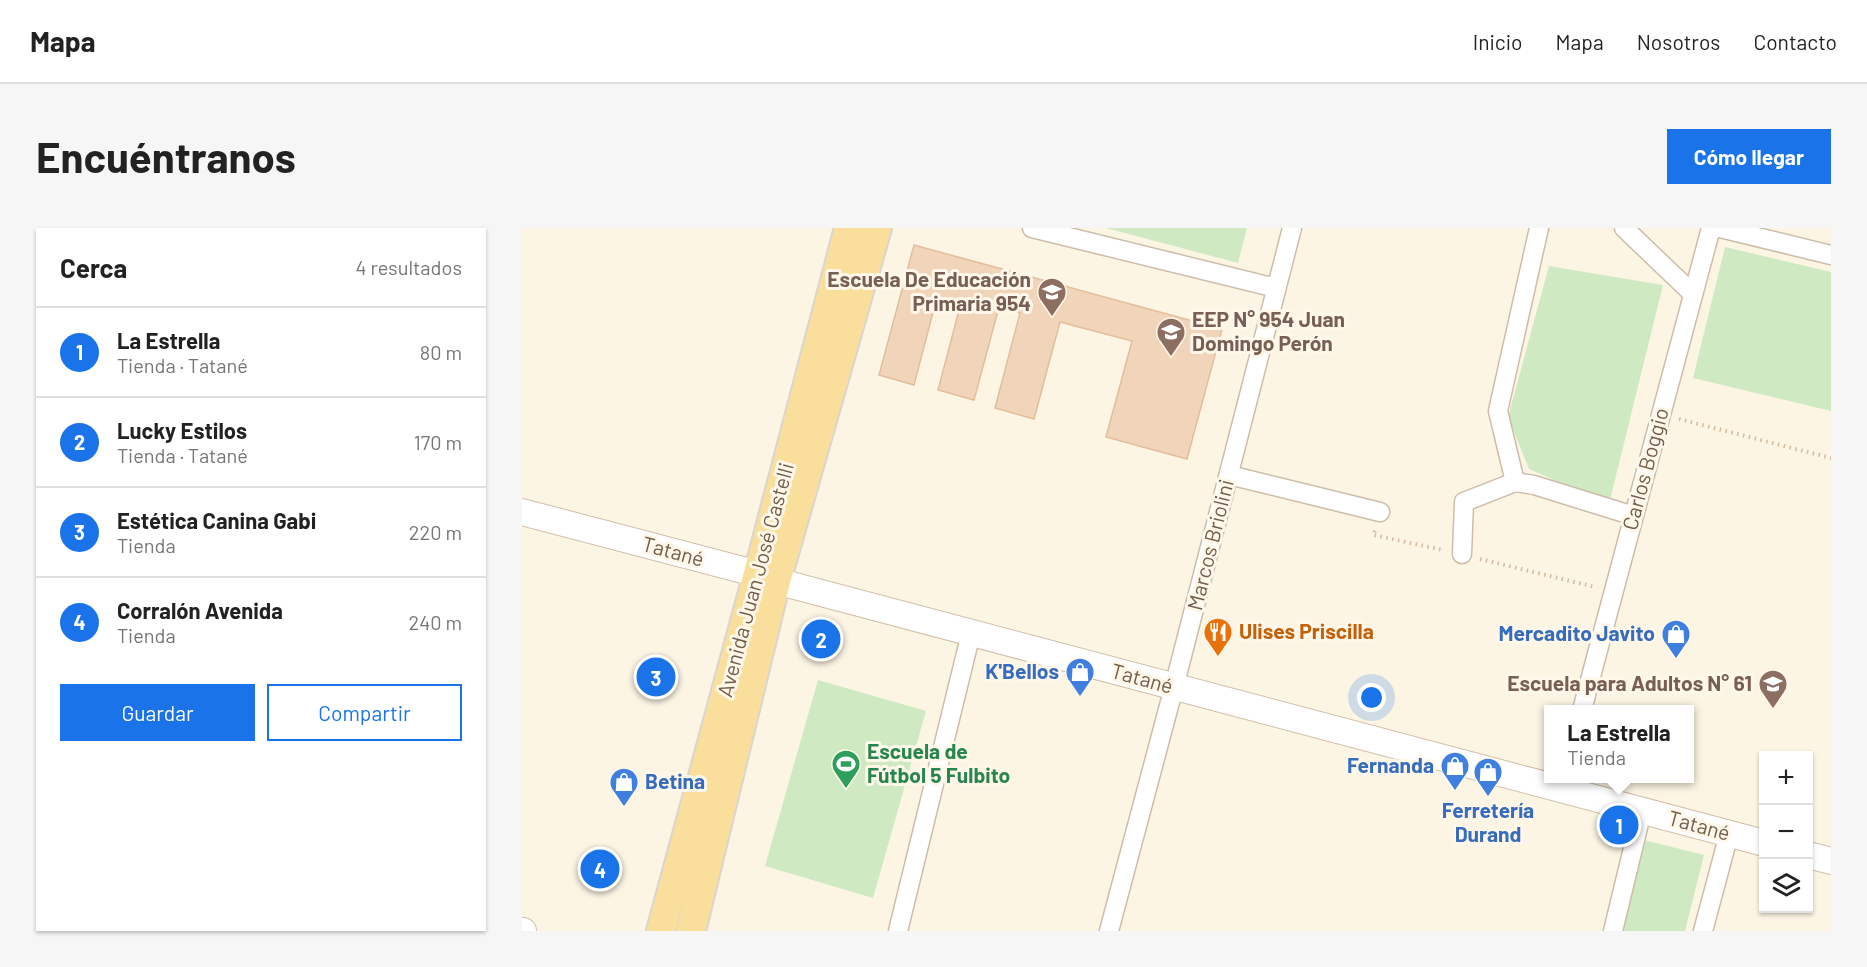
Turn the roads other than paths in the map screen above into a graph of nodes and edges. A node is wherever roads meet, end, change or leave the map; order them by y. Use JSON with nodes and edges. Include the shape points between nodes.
{"nodes":[{"id":1,"x":849,"y":228,"type":"edge"},
{"id":2,"x":877,"y":228,"type":"edge"},
{"id":3,"x":1032,"y":228,"type":"edge"},
{"id":4,"x":1292,"y":228,"type":"edge"},
{"id":5,"x":1539,"y":228,"type":"edge"},
{"id":6,"x":1624,"y":228,"type":"edge"},
{"id":7,"x":1711,"y":228,"type":"edge"},
{"id":8,"x":1720,"y":228,"type":"edge"},
{"id":9,"x":1831,"y":255,"type":"edge"},
{"id":10,"x":1276,"y":288,"type":"junction"},
{"id":11,"x":1694,"y":294,"type":"junction"},
{"id":12,"x":1229,"y":475,"type":"junction"},
{"id":13,"x":1515,"y":482,"type":"junction"},
{"id":14,"x":522,"y":512,"type":"edge"},
{"id":15,"x":1380,"y":512,"type":"dead end"},
{"id":16,"x":1634,"y":516,"type":"junction"},
{"id":17,"x":1462,"y":554,"type":"dead end"},
{"id":18,"x":767,"y":578,"type":"junction"},
{"id":19,"x":971,"y":633,"type":"junction"},
{"id":20,"x":1174,"y":687,"type":"junction"},
{"id":21,"x":1582,"y":705,"type":"edge"},
{"id":22,"x":1544,"y":780,"type":"edge"},
{"id":23,"x":1562,"y":784,"type":"edge"},
{"id":24,"x":1642,"y":811,"type":"junction"},
{"id":25,"x":1729,"y":834,"type":"junction"},
{"id":26,"x":1759,"y":842,"type":"edge"},
{"id":27,"x":1813,"y":856,"type":"edge"},
{"id":28,"x":1831,"y":861,"type":"edge"},
{"id":29,"x":661,"y":931,"type":"edge"},
{"id":30,"x":691,"y":931,"type":"edge"},
{"id":31,"x":898,"y":931,"type":"edge"},
{"id":32,"x":1108,"y":931,"type":"edge"},
{"id":33,"x":1613,"y":931,"type":"edge"},
{"id":34,"x":1703,"y":931,"type":"edge"}],
"edges":[{"from":1,"to":18,"type":"main road","name":"Avenida Juan José Castelli"},
{"from":2,"to":18,"type":"main road","name":"Avenida Juan José Castelli"},
{"from":3,"to":10,"type":"street"},
{"from":4,"to":10,"type":"street","name":"Marcos Briolini"},
{"from":5,"to":13,"type":"street","via":[[1498,411]]},
{"from":6,"to":11,"type":"street"},
{"from":7,"to":11,"type":"street","name":"Carlos Boggio"},
{"from":8,"to":9,"type":"street"},
{"from":10,"to":12,"type":"street","name":"Marcos Briolini"},
{"from":11,"to":16,"type":"street","name":"Carlos Boggio"},
{"from":12,"to":15,"type":"street"},
{"from":12,"to":20,"type":"street","name":"Marcos Briolini"},
{"from":13,"to":16,"type":"street","via":[[1534,484]]},
{"from":13,"to":17,"type":"street","via":[[1464,501]]},
{"from":14,"to":18,"type":"street","name":"Tatané"},
{"from":16,"to":21,"type":"street","name":"Carlos Boggio"},
{"from":18,"to":19,"type":"street","name":"Tatané"},
{"from":18,"to":29,"type":"main road","name":"Avenida Juan José Castelli"},
{"from":18,"to":30,"type":"main road","name":"Avenida Juan José Castelli"},
{"from":19,"to":20,"type":"street","name":"Tatané"},
{"from":19,"to":31,"type":"street"},
{"from":20,"to":22,"type":"street","name":"Tatané"},
{"from":20,"to":32,"type":"street","name":"Marcos Briolini"},
{"from":23,"to":24,"type":"street","name":"Tatané"},
{"from":24,"to":25,"type":"street","name":"Tatané"},
{"from":24,"to":33,"type":"street"},
{"from":25,"to":26,"type":"street","name":"Tatané"},
{"from":25,"to":34,"type":"street"},
{"from":27,"to":28,"type":"street"}]}
